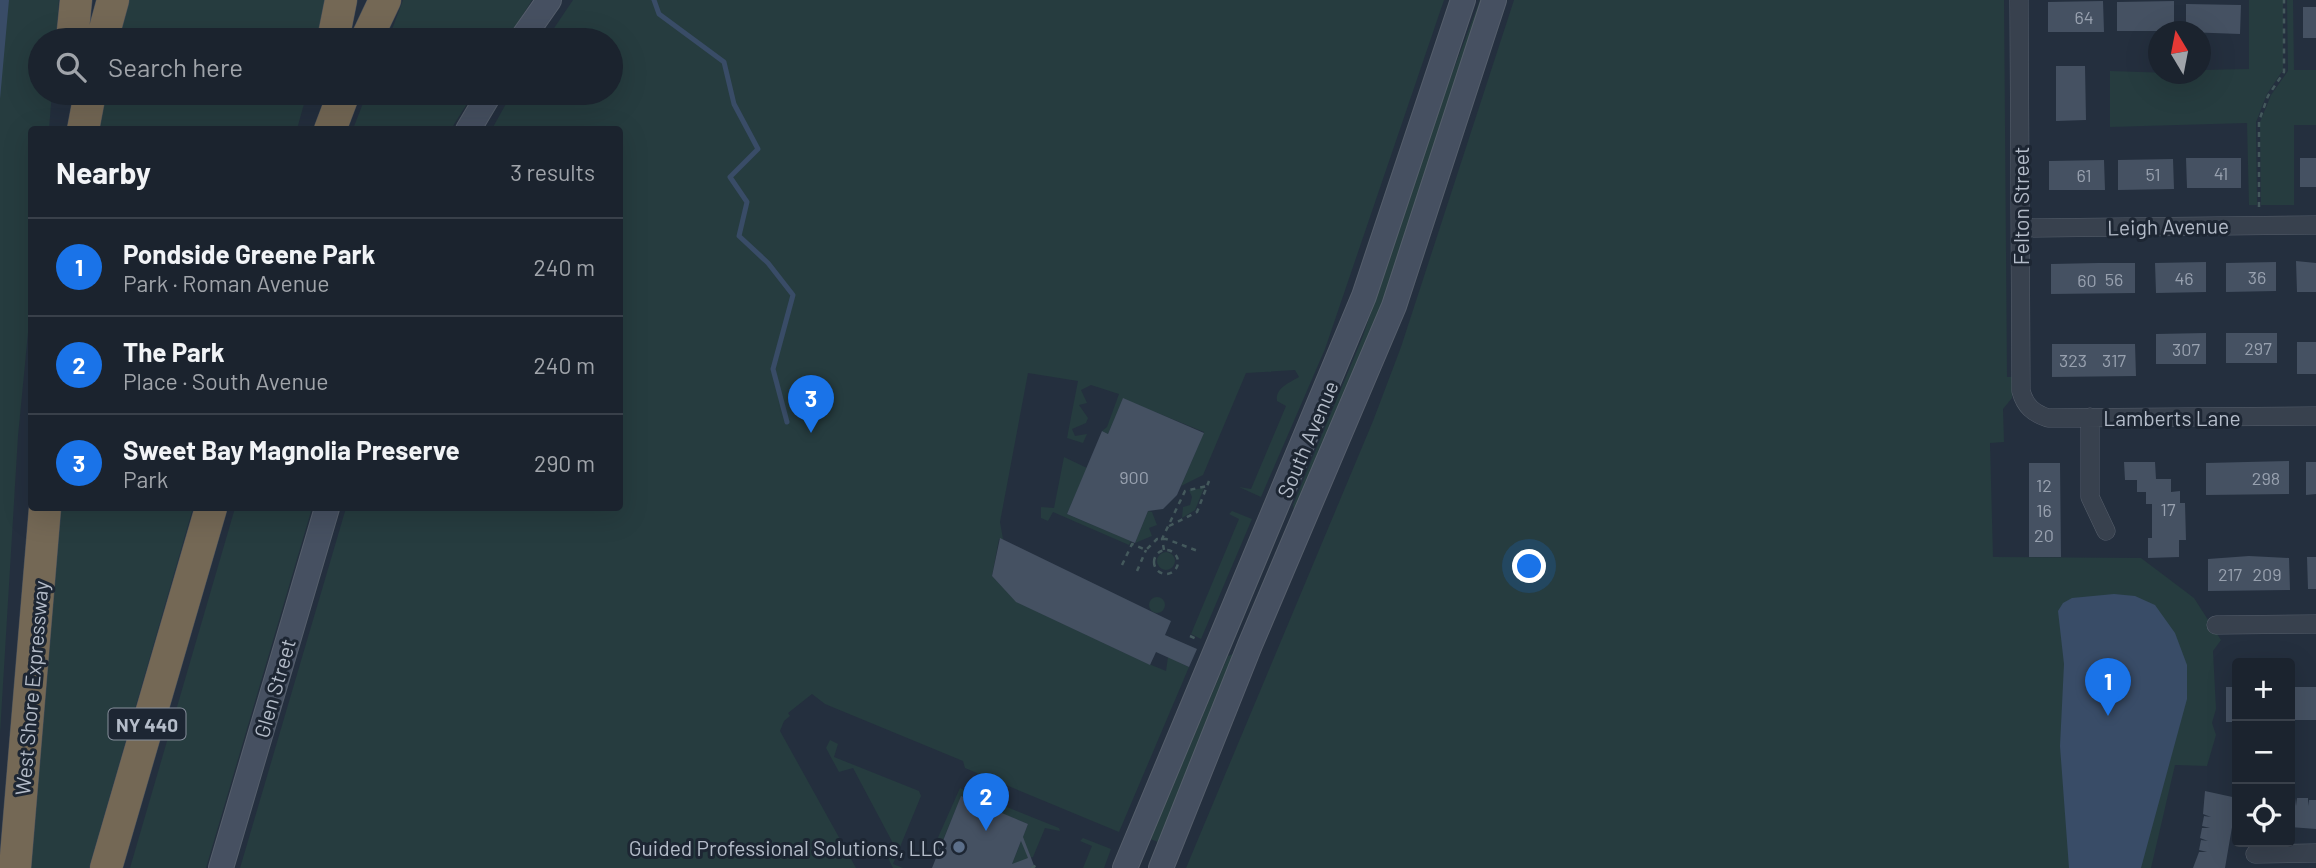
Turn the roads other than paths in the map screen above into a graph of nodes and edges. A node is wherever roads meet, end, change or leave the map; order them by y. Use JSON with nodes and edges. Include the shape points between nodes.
{"nodes":[{"id":1,"x":76,"y":0,"type":"edge"},
{"id":2,"x":113,"y":0,"type":"edge"},
{"id":3,"x":341,"y":0,"type":"edge"},
{"id":4,"x":385,"y":0,"type":"edge"},
{"id":5,"x":549,"y":0,"type":"edge"},
{"id":6,"x":1463,"y":0,"type":"edge"},
{"id":7,"x":1494,"y":0,"type":"edge"},
{"id":8,"x":2019,"y":0,"type":"edge"},
{"id":9,"x":73,"y":28,"type":"edge"},
{"id":10,"x":105,"y":28,"type":"edge"},
{"id":11,"x":335,"y":28,"type":"edge"},
{"id":12,"x":372,"y":28,"type":"edge"},
{"id":13,"x":529,"y":28,"type":"edge"},
{"id":14,"x":67,"y":105,"type":"edge"},
{"id":15,"x":88,"y":105,"type":"edge"},
{"id":16,"x":316,"y":105,"type":"edge"},
{"id":17,"x":339,"y":105,"type":"edge"},
{"id":18,"x":483,"y":105,"type":"edge"},
{"id":19,"x":64,"y":126,"type":"edge"},
{"id":20,"x":84,"y":126,"type":"edge"},
{"id":21,"x":310,"y":126,"type":"edge"},
{"id":22,"x":332,"y":126,"type":"edge"},
{"id":23,"x":470,"y":126,"type":"edge"},
{"id":24,"x":2316,"y":225,"type":"edge"},
{"id":25,"x":2021,"y":228,"type":"junction"},
{"id":26,"x":2030,"y":410,"type":"joint"},
{"id":27,"x":2316,"y":416,"type":"edge"},
{"id":28,"x":2090,"y":418,"type":"junction"},
{"id":29,"x":45,"y":511,"type":"edge"},
{"id":30,"x":204,"y":511,"type":"edge"},
{"id":31,"x":210,"y":511,"type":"edge"},
{"id":32,"x":326,"y":511,"type":"edge"},
{"id":33,"x":2106,"y":531,"type":"dead end"},
{"id":34,"x":187,"y":580,"type":"junction"},
{"id":35,"x":2316,"y":624,"type":"edge"},
{"id":36,"x":2216,"y":625,"type":"dead end"},
{"id":37,"x":2316,"y":853,"type":"edge"},
{"id":38,"x":2254,"y":855,"type":"edge"},
{"id":39,"x":15,"y":868,"type":"edge"},
{"id":40,"x":106,"y":868,"type":"edge"},
{"id":41,"x":221,"y":868,"type":"edge"},
{"id":42,"x":1125,"y":868,"type":"edge"},
{"id":43,"x":1161,"y":868,"type":"edge"}],
"edges":[{"from":1,"to":9,"type":"highway"},
{"from":2,"to":10,"type":"highway"},
{"from":3,"to":11,"type":"highway"},
{"from":4,"to":12,"type":"highway"},
{"from":5,"to":13,"type":"street"},
{"from":6,"to":42,"type":"street","name":"South Avenue","via":[[1364,296]]},
{"from":7,"to":43,"type":"street","name":"South Avenue","via":[[1394,306]]},
{"from":8,"to":25,"type":"street","name":"Felton Street"},
{"from":14,"to":19,"type":"highway"},
{"from":15,"to":20,"type":"highway"},
{"from":16,"to":21,"type":"highway"},
{"from":17,"to":22,"type":"highway"},
{"from":18,"to":23,"type":"street"},
{"from":24,"to":25,"type":"street","name":"Leigh Avenue"},
{"from":25,"to":26,"type":"street","name":"Felton Street","via":[[2021,391]]},
{"from":26,"to":28,"type":"street","name":"Lamberts Lane","via":[[2048,418]]},
{"from":27,"to":28,"type":"street","name":"Lamberts Lane"},
{"from":28,"to":33,"type":"street","via":[[2090,497]]},
{"from":29,"to":39,"type":"highway","name":"West Shore Expressway"},
{"from":30,"to":34,"type":"highway"},
{"from":31,"to":34,"type":"highway","number":"NY 440"},
{"from":32,"to":41,"type":"street","name":"Glen Street"},
{"from":34,"to":40,"type":"highway","number":"NY 440"},
{"from":35,"to":36,"type":"street"},
{"from":37,"to":38,"type":"street"}]}
